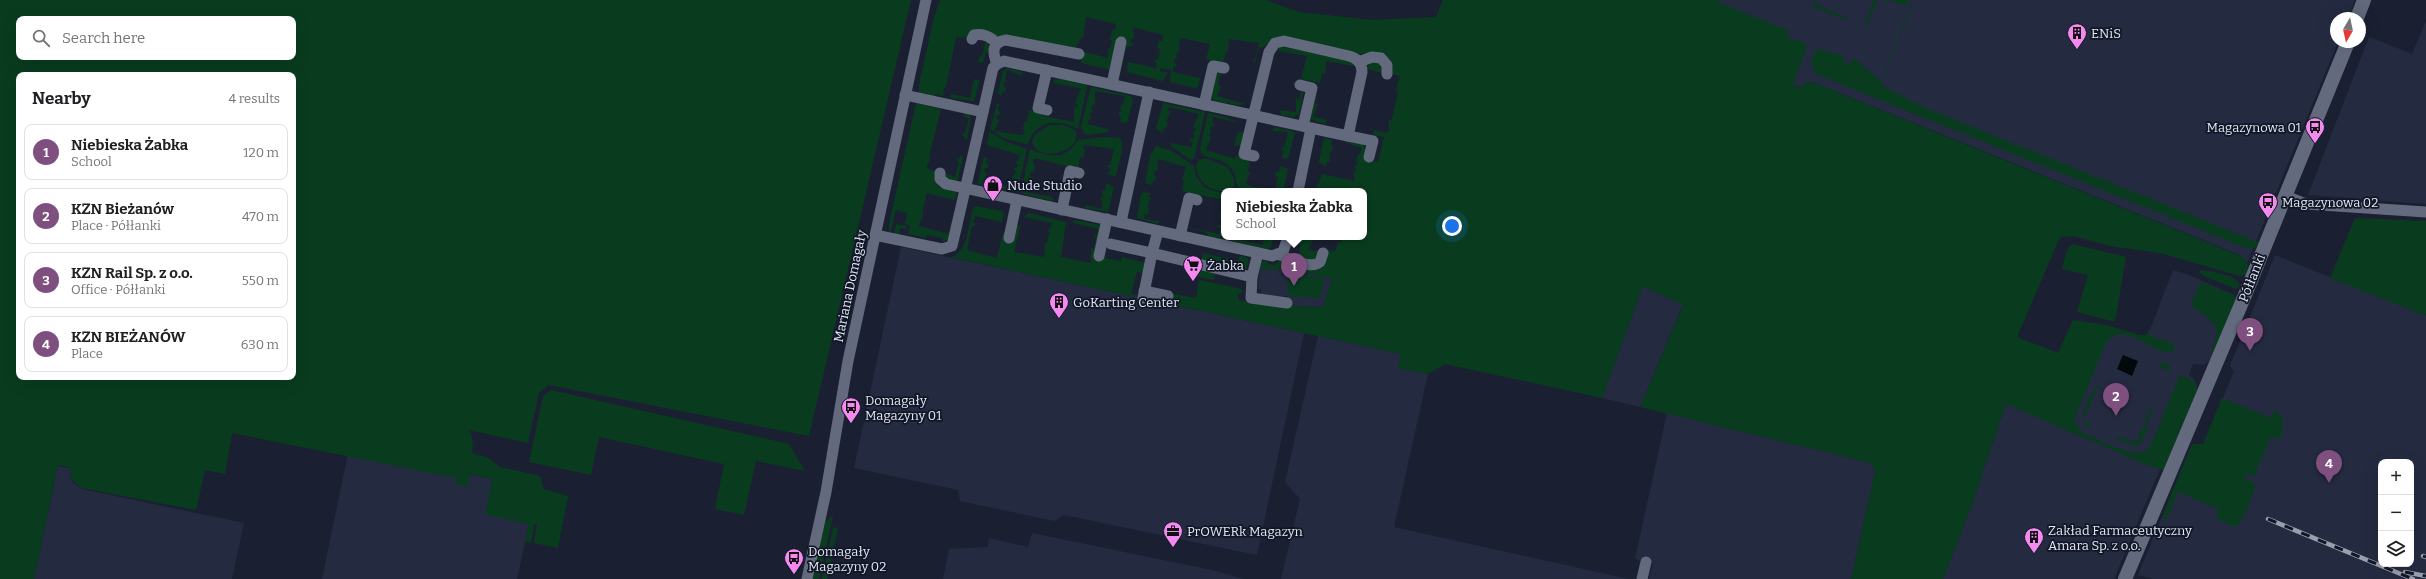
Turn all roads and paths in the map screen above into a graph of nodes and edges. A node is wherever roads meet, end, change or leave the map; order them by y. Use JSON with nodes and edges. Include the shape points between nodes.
{"nodes":[{"id":1,"x":926,"y":0,"type":"edge"},
{"id":2,"x":2364,"y":0,"type":"edge"},
{"id":3,"x":2359,"y":12,"type":"edge"},
{"id":4,"x":972,"y":39,"type":"dead end"},
{"id":5,"x":1121,"y":42,"type":"dead end"},
{"id":6,"x":996,"y":43,"type":"junction"},
{"id":7,"x":2346,"y":48,"type":"edge"},
{"id":8,"x":1079,"y":54,"type":"dead end"},
{"id":9,"x":1359,"y":62,"type":"junction"},
{"id":10,"x":997,"y":64,"type":"junction"},
{"id":11,"x":1224,"y":68,"type":"dead end"},
{"id":12,"x":1046,"y":70,"type":"junction"},
{"id":13,"x":1387,"y":74,"type":"dead end"},
{"id":14,"x":1112,"y":84,"type":"junction"},
{"id":15,"x":1300,"y":85,"type":"dead end"},
{"id":16,"x":1149,"y":92,"type":"junction"},
{"id":17,"x":905,"y":95,"type":"junction"},
{"id":18,"x":1204,"y":105,"type":"junction"},
{"id":19,"x":1038,"y":108,"type":"dead end"},
{"id":20,"x":983,"y":112,"type":"junction"},
{"id":21,"x":1253,"y":116,"type":"junction"},
{"id":22,"x":1307,"y":127,"type":"junction"},
{"id":23,"x":1348,"y":136,"type":"junction"},
{"id":24,"x":1244,"y":154,"type":"dead end"},
{"id":25,"x":1369,"y":157,"type":"dead end"},
{"id":26,"x":1070,"y":171,"type":"dead end"},
{"id":27,"x":940,"y":173,"type":"dead end"},
{"id":28,"x":1298,"y":188,"type":"edge"},
{"id":29,"x":966,"y":189,"type":"junction"},
{"id":30,"x":2286,"y":196,"type":"junction"},
{"id":31,"x":1188,"y":198,"type":"dead end"},
{"id":32,"x":1018,"y":200,"type":"junction"},
{"id":33,"x":1062,"y":210,"type":"junction"},
{"id":34,"x":2426,"y":212,"type":"edge"},
{"id":35,"x":1107,"y":219,"type":"junction"},
{"id":36,"x":1121,"y":222,"type":"junction"},
{"id":37,"x":1158,"y":231,"type":"junction"},
{"id":38,"x":875,"y":235,"type":"junction"},
{"id":39,"x":1180,"y":236,"type":"junction"},
{"id":40,"x":1009,"y":238,"type":"dead end"},
{"id":41,"x":1287,"y":240,"type":"edge"},
{"id":42,"x":1111,"y":244,"type":"dead end"},
{"id":43,"x":1258,"y":253,"type":"junction"},
{"id":44,"x":1322,"y":253,"type":"dead end"},
{"id":45,"x":1152,"y":254,"type":"junction"},
{"id":46,"x":1280,"y":254,"type":"junction"},
{"id":47,"x":1099,"y":256,"type":"dead end"},
{"id":48,"x":1252,"y":277,"type":"junction"},
{"id":49,"x":1168,"y":296,"type":"dead end"},
{"id":50,"x":1286,"y":302,"type":"dead end"},
{"id":51,"x":1646,"y":562,"type":"dead end"},
{"id":52,"x":807,"y":579,"type":"edge"},
{"id":53,"x":1642,"y":579,"type":"edge"},
{"id":54,"x":2125,"y":579,"type":"edge"}],
"edges":[{"from":1,"to":17,"type":"street","name":"Mariana Domagały"},
{"from":2,"to":3,"type":"street"},
{"from":4,"to":6,"type":"street","via":[[974,35],[979,34],[989,37]]},
{"from":5,"to":14,"type":"street"},
{"from":6,"to":8,"type":"street","via":[[1006,40]]},
{"from":6,"to":10,"type":"street","via":[[993,51]]},
{"from":7,"to":30,"type":"street","name":"Półłanki"},
{"from":9,"to":13,"type":"street","via":[[1372,57],[1381,58],[1387,65]]},
{"from":9,"to":21,"type":"street","via":[[1342,54],[1284,42],[1275,43],[1269,52]]},
{"from":9,"to":23,"type":"street","via":[[1362,72]]},
{"from":10,"to":12,"type":"street","via":[[1006,62]]},
{"from":10,"to":20,"type":"street","via":[[992,70]]},
{"from":11,"to":18,"type":"street","via":[[1213,66]]},
{"from":12,"to":14,"type":"street"},
{"from":12,"to":19,"type":"street"},
{"from":14,"to":16,"type":"street"},
{"from":15,"to":22,"type":"street","via":[[1316,89]]},
{"from":16,"to":18,"type":"street"},
{"from":16,"to":36,"type":"street"},
{"from":17,"to":20,"type":"street"},
{"from":17,"to":38,"type":"street","name":"Mariana Domagały"},
{"from":18,"to":21,"type":"street"},
{"from":20,"to":29,"type":"street"},
{"from":21,"to":22,"type":"street"},
{"from":21,"to":24,"type":"street"},
{"from":22,"to":23,"type":"street"},
{"from":22,"to":28,"type":"street"},
{"from":23,"to":25,"type":"street","via":[[1372,141]]},
{"from":26,"to":33,"type":"street"},
{"from":27,"to":29,"type":"street","via":[[940,179],[944,183]]},
{"from":29,"to":32,"type":"street"},
{"from":29,"to":38,"type":"street","via":[[955,241],[950,248],[940,249]]},
{"from":30,"to":34,"type":"street","via":[[2306,204]]},
{"from":30,"to":54,"type":"street","name":"Półłanki"},
{"from":31,"to":39,"type":"street"},
{"from":32,"to":33,"type":"street"},
{"from":32,"to":40,"type":"street"},
{"from":33,"to":35,"type":"street"},
{"from":35,"to":36,"type":"street"},
{"from":35,"to":47,"type":"street"},
{"from":36,"to":37,"type":"street"},
{"from":37,"to":39,"type":"street"},
{"from":37,"to":45,"type":"street"},
{"from":38,"to":52,"type":"street","name":"Mariana Domagały","via":[[848,361],[826,492]]},
{"from":39,"to":43,"type":"street"},
{"from":41,"to":46,"type":"street"},
{"from":42,"to":45,"type":"street"},
{"from":43,"to":46,"type":"street","via":[[1272,256]]},
{"from":43,"to":48,"type":"street"},
{"from":44,"to":46,"type":"street","via":[[1320,262],[1314,265],[1296,262]]},
{"from":45,"to":48,"type":"street"},
{"from":45,"to":49,"type":"street","via":[[1143,294]]},
{"from":48,"to":50,"type":"street","via":[[1247,298]]},
{"from":51,"to":53,"type":"street"}]}
